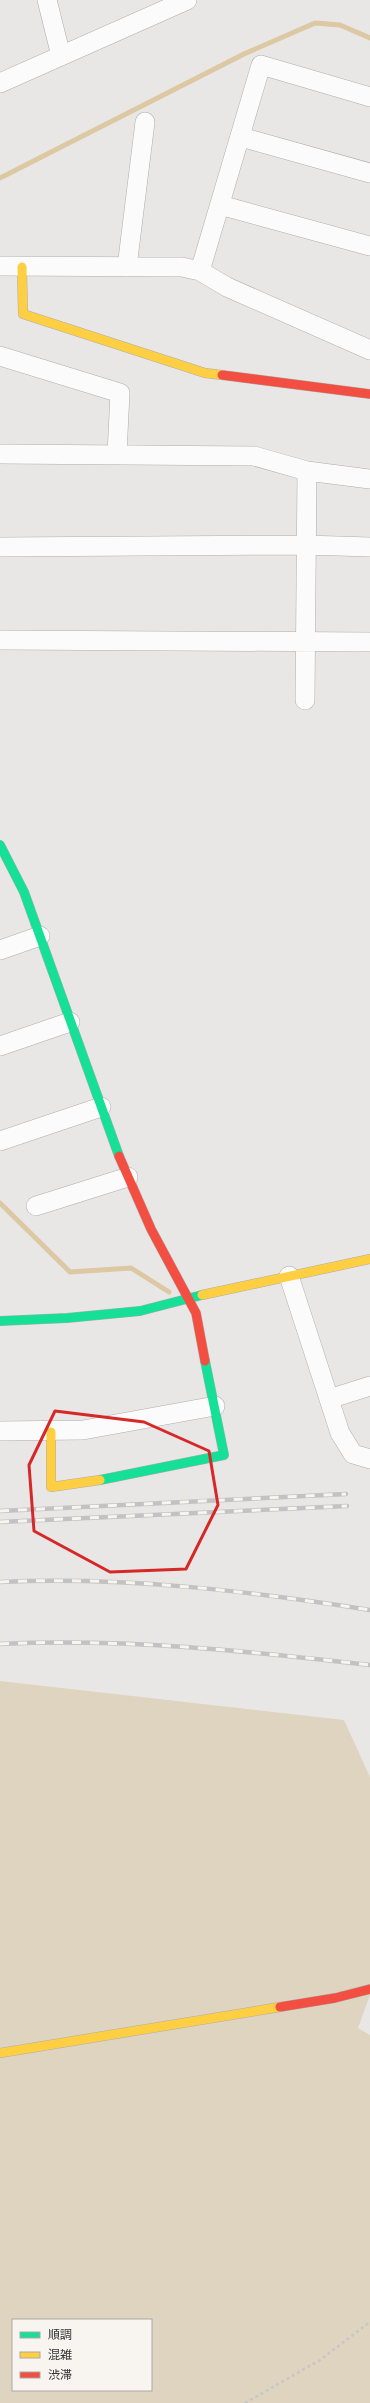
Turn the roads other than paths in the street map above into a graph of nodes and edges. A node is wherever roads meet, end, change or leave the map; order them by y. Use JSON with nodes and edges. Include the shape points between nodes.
{"nodes":[{"id":1,"x":47,"y":0,"type":"edge"},
{"id":2,"x":186,"y":0,"type":"edge"},
{"id":3,"x":61,"y":56,"type":"junction"},
{"id":4,"x":0,"y":83,"type":"edge"},
{"id":5,"x":370,"y":97,"type":"edge"},
{"id":6,"x":145,"y":122,"type":"dead end"},
{"id":7,"x":241,"y":137,"type":"junction"},
{"id":8,"x":370,"y":173,"type":"edge"},
{"id":9,"x":220,"y":206,"type":"junction"},
{"id":10,"x":370,"y":246,"type":"edge"},
{"id":11,"x":0,"y":266,"type":"edge"},
{"id":12,"x":22,"y":267,"type":"junction"},
{"id":13,"x":127,"y":267,"type":"junction"},
{"id":14,"x":200,"y":272,"type":"junction"},
{"id":15,"x":370,"y":350,"type":"edge"},
{"id":16,"x":0,"y":356,"type":"edge"},
{"id":17,"x":370,"y":394,"type":"edge"},
{"id":18,"x":0,"y":454,"type":"edge"},
{"id":19,"x":118,"y":454,"type":"junction"},
{"id":20,"x":307,"y":471,"type":"junction"},
{"id":21,"x":370,"y":479,"type":"edge"},
{"id":22,"x":306,"y":545,"type":"junction"},
{"id":23,"x":0,"y":547,"type":"edge"},
{"id":24,"x":370,"y":547,"type":"edge"},
{"id":25,"x":0,"y":640,"type":"edge"},
{"id":26,"x":306,"y":642,"type":"junction"},
{"id":27,"x":370,"y":642,"type":"edge"},
{"id":28,"x":305,"y":700,"type":"dead end"},
{"id":29,"x":0,"y":845,"type":"edge"},
{"id":30,"x":40,"y":936,"type":"junction"},
{"id":31,"x":0,"y":950,"type":"edge"},
{"id":32,"x":70,"y":1022,"type":"junction"},
{"id":33,"x":0,"y":1046,"type":"edge"},
{"id":34,"x":101,"y":1107,"type":"junction"},
{"id":35,"x":0,"y":1140,"type":"edge"},
{"id":36,"x":128,"y":1178,"type":"junction"},
{"id":37,"x":36,"y":1206,"type":"dead end"},
{"id":38,"x":370,"y":1259,"type":"edge"},
{"id":39,"x":289,"y":1276,"type":"junction"},
{"id":40,"x":188,"y":1298,"type":"junction"},
{"id":41,"x":0,"y":1320,"type":"edge"},
{"id":42,"x":370,"y":1386,"type":"edge"},
{"id":43,"x":329,"y":1399,"type":"junction"},
{"id":44,"x":215,"y":1406,"type":"junction"},
{"id":45,"x":0,"y":1431,"type":"edge"},
{"id":46,"x":51,"y":1432,"type":"junction"},
{"id":47,"x":370,"y":1459,"type":"edge"},
{"id":48,"x":367,"y":1992,"type":"edge"},
{"id":49,"x":0,"y":2053,"type":"edge"}],
"edges":[{"from":1,"to":3,"type":"street"},
{"from":2,"to":3,"type":"street"},
{"from":3,"to":4,"type":"street"},
{"from":5,"to":7,"type":"street","via":[[261,66]]},
{"from":6,"to":13,"type":"street"},
{"from":7,"to":8,"type":"street"},
{"from":7,"to":9,"type":"street"},
{"from":9,"to":10,"type":"street"},
{"from":9,"to":14,"type":"street"},
{"from":11,"to":12,"type":"street"},
{"from":12,"to":13,"type":"street"},
{"from":12,"to":17,"type":"street","via":[[23,314],[205,373]]},
{"from":13,"to":14,"type":"street","via":[[182,268]]},
{"from":14,"to":15,"type":"street","via":[[226,287]]},
{"from":16,"to":19,"type":"street","via":[[120,393]]},
{"from":18,"to":19,"type":"street"},
{"from":19,"to":20,"type":"street","via":[[254,456]]},
{"from":20,"to":21,"type":"street"},
{"from":20,"to":22,"type":"street"},
{"from":22,"to":23,"type":"street"},
{"from":22,"to":24,"type":"street"},
{"from":22,"to":26,"type":"street"},
{"from":25,"to":26,"type":"street"},
{"from":26,"to":27,"type":"street"},
{"from":26,"to":28,"type":"street"},
{"from":29,"to":30,"type":"street","via":[[24,892]]},
{"from":30,"to":31,"type":"street"},
{"from":30,"to":32,"type":"street"},
{"from":32,"to":33,"type":"street"},
{"from":32,"to":34,"type":"street"},
{"from":34,"to":35,"type":"street"},
{"from":34,"to":36,"type":"street"},
{"from":36,"to":37,"type":"street"},
{"from":36,"to":40,"type":"street","via":[[151,1230]]},
{"from":38,"to":39,"type":"street"},
{"from":39,"to":40,"type":"street"},
{"from":39,"to":43,"type":"street"},
{"from":40,"to":41,"type":"street","via":[[140,1311],[67,1318]]},
{"from":40,"to":44,"type":"street","via":[[196,1313]]},
{"from":42,"to":43,"type":"street"},
{"from":43,"to":47,"type":"street","via":[[340,1433],[353,1454]]},
{"from":44,"to":46,"type":"street","via":[[83,1430]]},
{"from":44,"to":46,"type":"street","via":[[224,1455],[69,1486],[51,1487]]},
{"from":45,"to":46,"type":"street"},
{"from":48,"to":49,"type":"street"}]}
